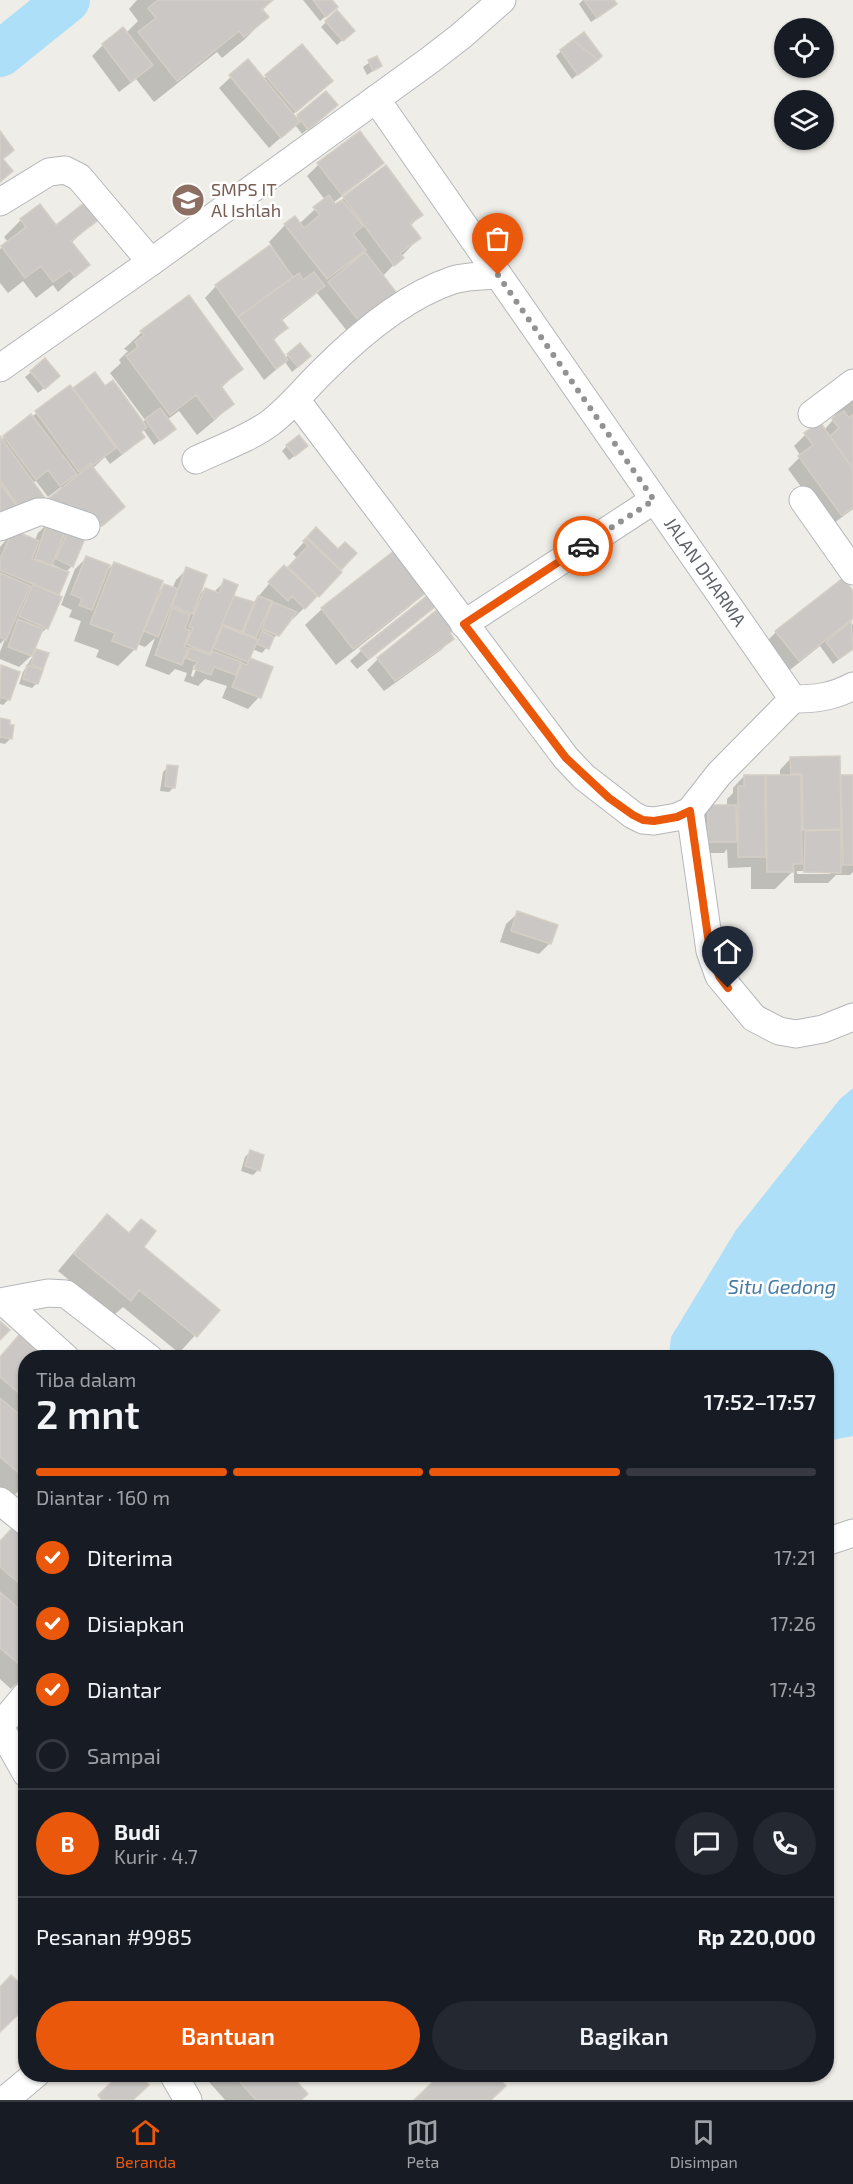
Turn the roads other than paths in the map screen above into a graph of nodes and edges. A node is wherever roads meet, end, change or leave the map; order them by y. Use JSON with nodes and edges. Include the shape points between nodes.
{"nodes":[{"id":1,"x":502,"y":0,"type":"edge"},
{"id":2,"x":376,"y":99,"type":"junction"},
{"id":3,"x":0,"y":202,"type":"edge"},
{"id":4,"x":151,"y":262,"type":"junction"},
{"id":5,"x":498,"y":275,"type":"junction"},
{"id":6,"x":0,"y":368,"type":"edge"},
{"id":7,"x":853,"y":383,"type":"edge"},
{"id":8,"x":297,"y":401,"type":"junction"},
{"id":9,"x":812,"y":414,"type":"dead end"},
{"id":10,"x":196,"y":460,"type":"dead end"},
{"id":11,"x":654,"y":500,"type":"junction"},
{"id":12,"x":803,"y":500,"type":"dead end"},
{"id":13,"x":86,"y":526,"type":"dead end"},
{"id":14,"x":0,"y":527,"type":"edge"},
{"id":15,"x":853,"y":572,"type":"edge"},
{"id":16,"x":464,"y":624,"type":"junction"},
{"id":17,"x":853,"y":686,"type":"edge"},
{"id":18,"x":793,"y":699,"type":"junction"},
{"id":19,"x":690,"y":811,"type":"junction"},
{"id":20,"x":853,"y":1017,"type":"edge"},
{"id":21,"x":2,"y":1302,"type":"edge"},
{"id":22,"x":57,"y":1350,"type":"edge"},
{"id":23,"x":139,"y":1350,"type":"edge"},
{"id":24,"x":0,"y":1501,"type":"edge"},
{"id":25,"x":18,"y":1515,"type":"edge"},
{"id":26,"x":853,"y":1533,"type":"edge"},
{"id":27,"x":834,"y":1539,"type":"edge"},
{"id":28,"x":18,"y":1705,"type":"edge"},
{"id":29,"x":0,"y":1726,"type":"edge"},
{"id":30,"x":18,"y":1759,"type":"edge"},
{"id":31,"x":26,"y":2082,"type":"edge"},
{"id":32,"x":177,"y":2082,"type":"edge"},
{"id":33,"x":5,"y":2100,"type":"edge"},
{"id":34,"x":188,"y":2100,"type":"edge"}],
"edges":[{"from":1,"to":2,"type":"street","via":[[462,36]]},
{"from":2,"to":4,"type":"street"},
{"from":2,"to":5,"type":"street","name":"JALAN DHARMA"},
{"from":3,"to":4,"type":"street","via":[[49,172],[65,171],[79,177]]},
{"from":4,"to":6,"type":"street"},
{"from":5,"to":8,"type":"street","via":[[454,280],[392,313],[360,336]]},
{"from":5,"to":11,"type":"street","name":"JALAN DHARMA"},
{"from":7,"to":9,"type":"street"},
{"from":8,"to":10,"type":"street","via":[[267,425]]},
{"from":8,"to":16,"type":"street"},
{"from":11,"to":16,"type":"street"},
{"from":11,"to":18,"type":"street","name":"JALAN DHARMA"},
{"from":12,"to":15,"type":"street"},
{"from":13,"to":14,"type":"street","via":[[38,512]]},
{"from":16,"to":19,"type":"street","via":[[566,758],[609,798],[643,820],[677,817]]},
{"from":17,"to":18,"type":"street","via":[[818,699]]},
{"from":18,"to":19,"type":"street"},
{"from":19,"to":20,"type":"street","via":[[710,951],[719,976],[754,1018],[779,1031],[814,1031]]},
{"from":21,"to":22,"type":"street"},
{"from":21,"to":23,"type":"street","via":[[48,1293],[66,1294]]},
{"from":24,"to":25,"type":"street"},
{"from":26,"to":27,"type":"street"},
{"from":28,"to":29,"type":"street"},
{"from":29,"to":30,"type":"street"},
{"from":31,"to":33,"type":"street"},
{"from":32,"to":34,"type":"street"}]}
